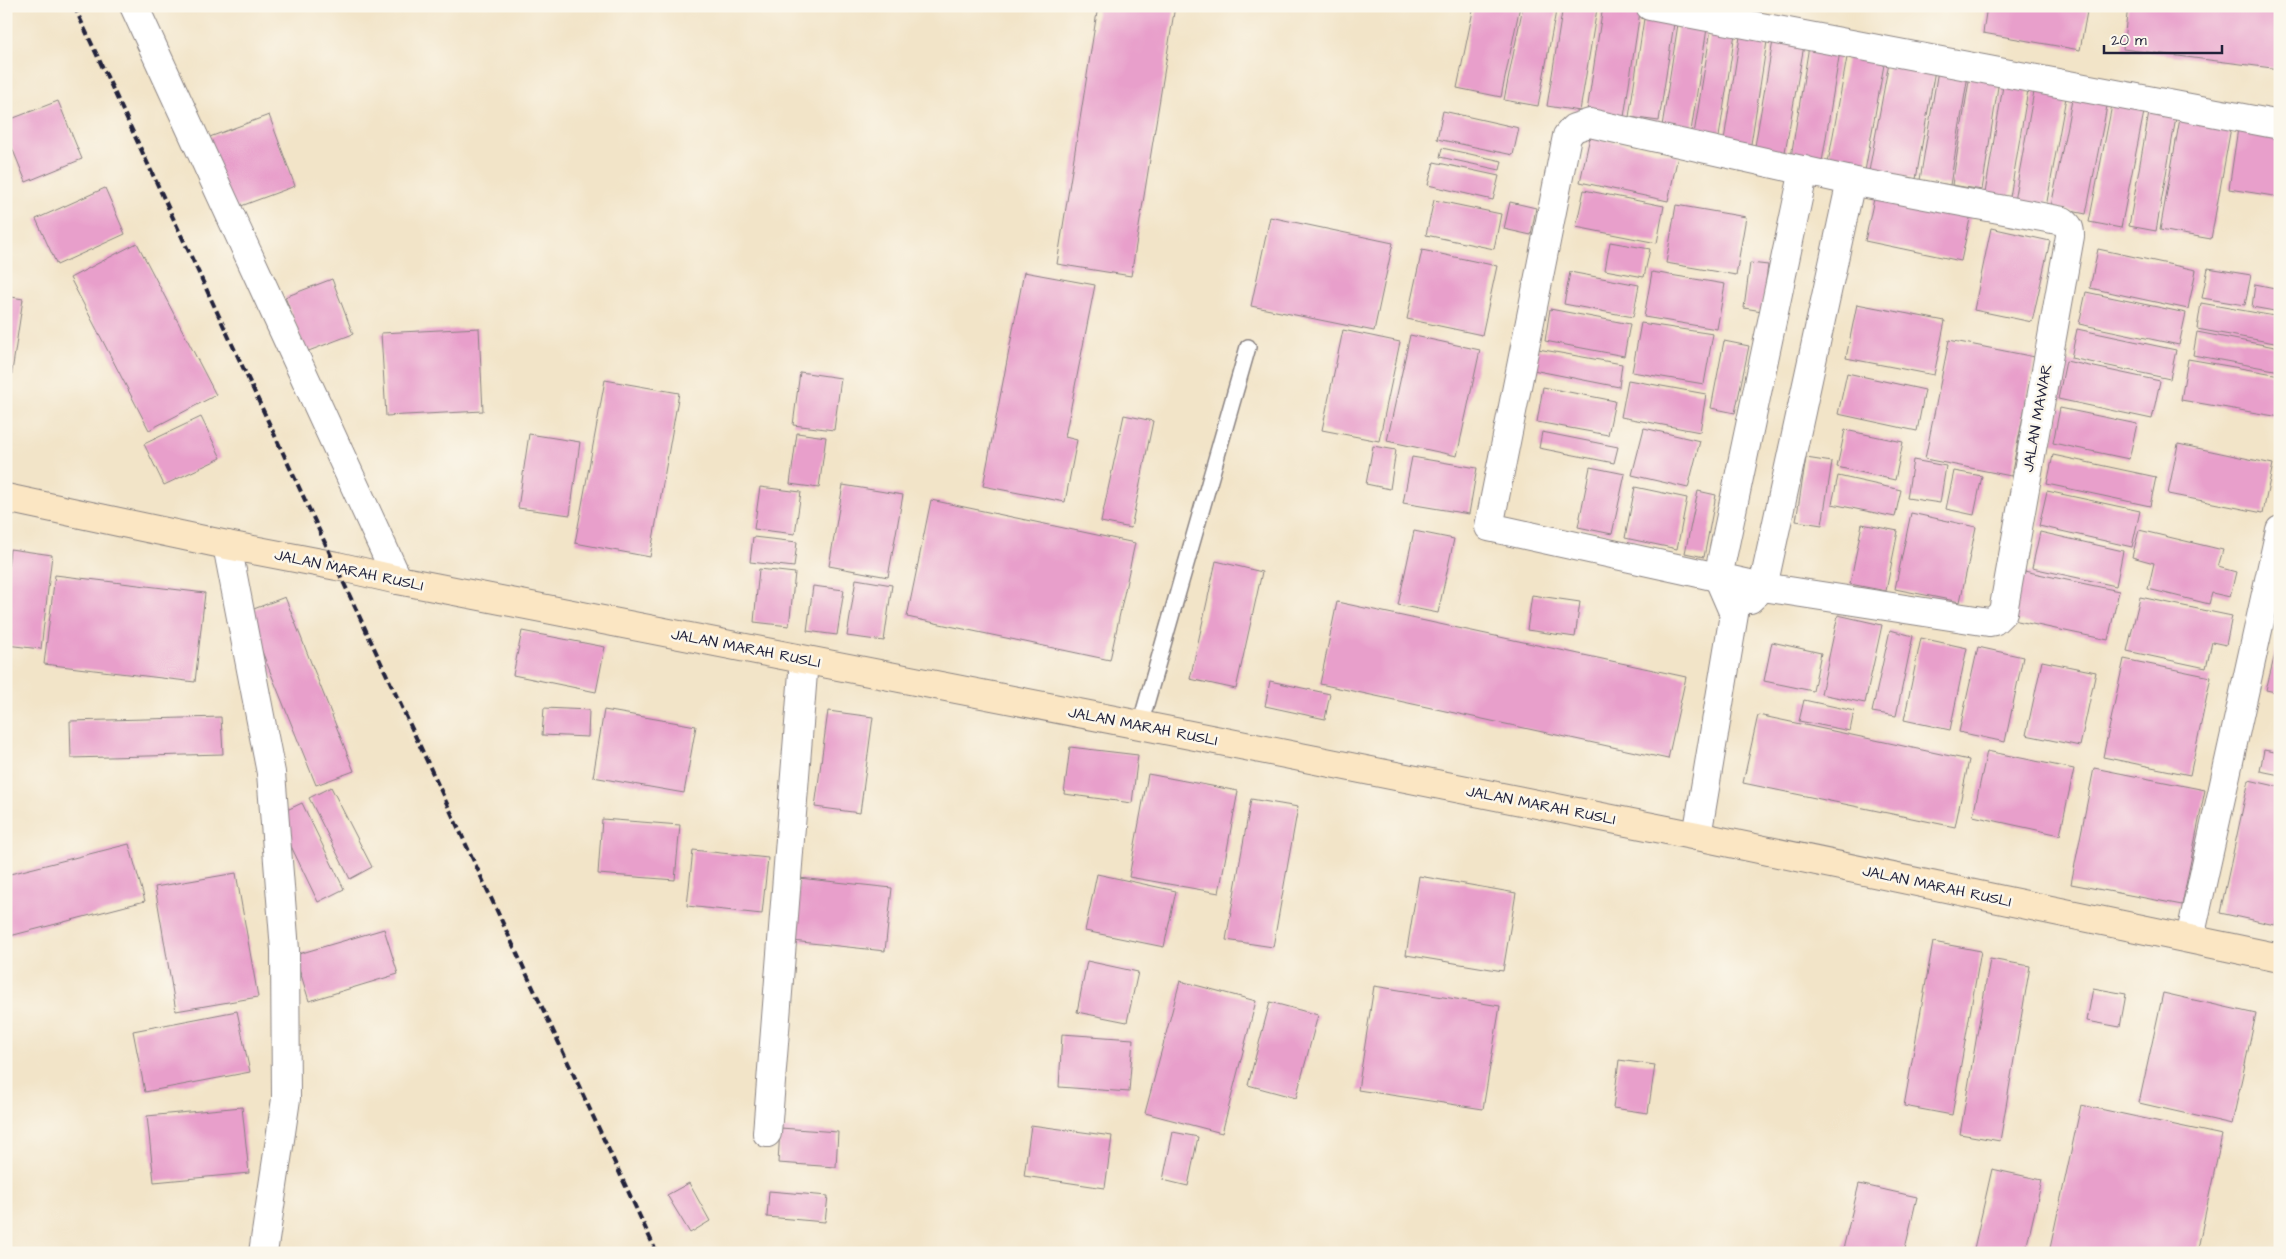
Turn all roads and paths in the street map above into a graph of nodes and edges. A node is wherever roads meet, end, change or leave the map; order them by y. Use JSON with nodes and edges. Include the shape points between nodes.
{"nodes":[{"id":1,"x":134,"y":6,"type":"edge"},
{"id":2,"x":1650,"y":6,"type":"edge"},
{"id":3,"x":2280,"y":124,"type":"edge"},
{"id":4,"x":1804,"y":170,"type":"junction"},
{"id":5,"x":1852,"y":180,"type":"junction"},
{"id":6,"x":1248,"y":347,"type":"dead end"},
{"id":7,"x":6,"y":498,"type":"edge"},
{"id":8,"x":2280,"y":530,"type":"edge"},
{"id":9,"x":227,"y":545,"type":"junction"},
{"id":10,"x":1718,"y":577,"type":"junction"},
{"id":11,"x":398,"y":580,"type":"junction"},
{"id":12,"x":1763,"y":587,"type":"junction"},
{"id":13,"x":1734,"y":614,"type":"junction"},
{"id":14,"x":804,"y":660,"type":"junction"},
{"id":15,"x":1140,"y":725,"type":"junction"},
{"id":16,"x":1698,"y":836,"type":"junction"},
{"id":17,"x":2190,"y":938,"type":"junction"},
{"id":18,"x":2280,"y":958,"type":"edge"},
{"id":19,"x":768,"y":1133,"type":"dead end"},
{"id":20,"x":263,"y":1253,"type":"edge"}],
"edges":[{"from":1,"to":11,"type":"street"},
{"from":2,"to":3,"type":"street"},
{"from":4,"to":5,"type":"street"},
{"from":4,"to":10,"type":"street"},
{"from":4,"to":10,"type":"street","via":[[1590,124],[1574,128],[1567,136],[1489,527]]},
{"from":5,"to":12,"type":"street"},
{"from":5,"to":12,"type":"street","name":"JALAN MAWAR","via":[[2063,221],[2070,229],[2003,612],[1989,622]]},
{"from":6,"to":15,"type":"lane"},
{"from":7,"to":9,"type":"main road","name":"JALAN MARAH RUSLI"},
{"from":8,"to":17,"type":"street"},
{"from":9,"to":11,"type":"main road","name":"JALAN MARAH RUSLI"},
{"from":9,"to":20,"type":"street","via":[[270,773],[285,950],[286,1099]]},
{"from":10,"to":12,"type":"street"},
{"from":10,"to":13,"type":"street"},
{"from":11,"to":14,"type":"main road","name":"JALAN MARAH RUSLI"},
{"from":12,"to":13,"type":"street"},
{"from":13,"to":16,"type":"street"},
{"from":14,"to":15,"type":"main road","name":"JALAN MARAH RUSLI"},
{"from":14,"to":19,"type":"street"},
{"from":15,"to":16,"type":"main road","name":"JALAN MARAH RUSLI"},
{"from":16,"to":17,"type":"main road","name":"JALAN MARAH RUSLI"},
{"from":17,"to":18,"type":"main road","name":"JALAN MARAH RUSLI"}]}
